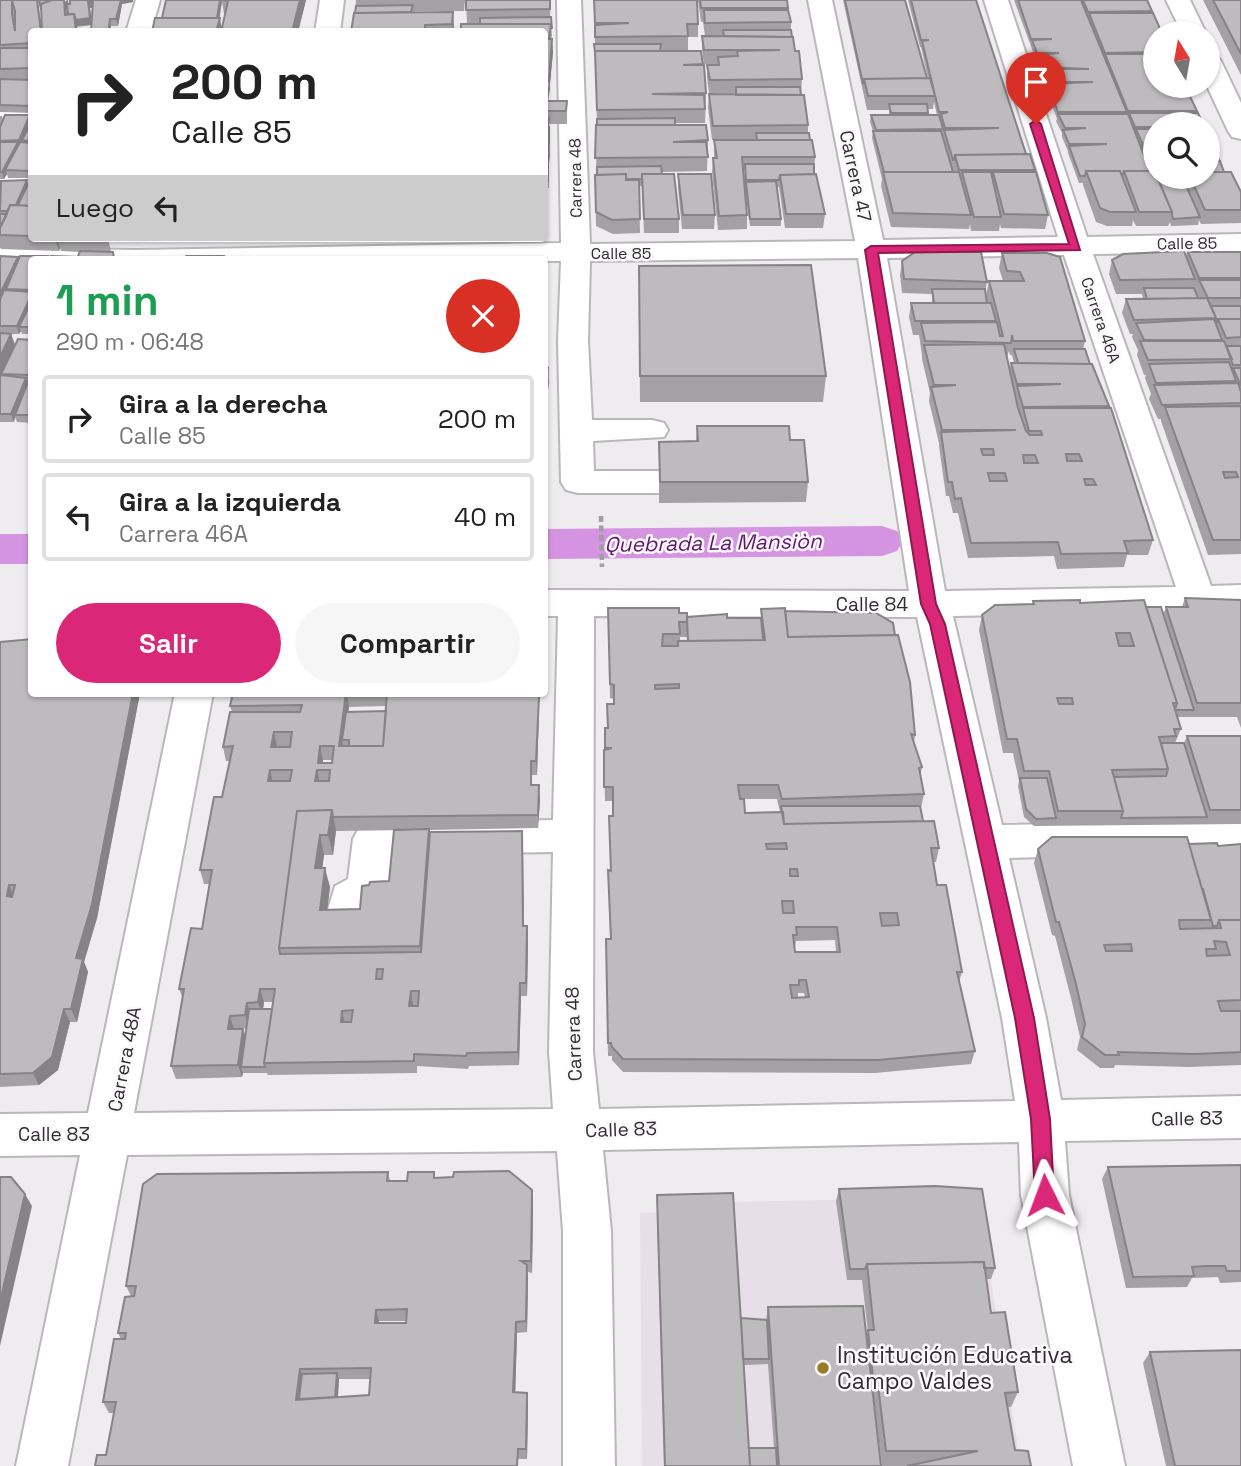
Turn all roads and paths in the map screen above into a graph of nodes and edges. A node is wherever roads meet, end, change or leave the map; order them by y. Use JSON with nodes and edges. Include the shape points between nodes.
{"nodes":[{"id":1,"x":148,"y":0,"type":"edge"},
{"id":2,"x":332,"y":0,"type":"edge"},
{"id":3,"x":569,"y":0,"type":"edge"},
{"id":4,"x":820,"y":0,"type":"edge"},
{"id":5,"x":996,"y":0,"type":"edge"},
{"id":6,"x":1178,"y":0,"type":"edge"},
{"id":7,"x":1188,"y":21,"type":"edge"},
{"id":8,"x":139,"y":28,"type":"edge"},
{"id":9,"x":328,"y":28,"type":"edge"},
{"id":10,"x":1220,"y":86,"type":"edge"},
{"id":11,"x":0,"y":118,"type":"edge"},
{"id":12,"x":28,"y":119,"type":"edge"},
{"id":13,"x":1241,"y":131,"type":"edge"},
{"id":14,"x":0,"y":182,"type":"edge"},
{"id":15,"x":28,"y":182,"type":"edge"},
{"id":16,"x":1241,"y":243,"type":"edge"},
{"id":17,"x":1076,"y":247,"type":"junction"},
{"id":18,"x":871,"y":250,"type":"junction"},
{"id":19,"x":290,"y":251,"type":"edge"},
{"id":20,"x":573,"y":253,"type":"junction"},
{"id":21,"x":194,"y":256,"type":"edge"},
{"id":22,"x":0,"y":257,"type":"edge"},
{"id":23,"x":28,"y":257,"type":"edge"},
{"id":24,"x":652,"y":430,"type":"dead end"},
{"id":25,"x":575,"y":431,"type":"junction"},
{"id":26,"x":659,"y":482,"type":"edge"},
{"id":27,"x":601,"y":525,"type":"dead end"},
{"id":28,"x":602,"y":567,"type":"dead end"},
{"id":29,"x":1241,"y":598,"type":"edge"},
{"id":30,"x":1198,"y":599,"type":"junction"},
{"id":31,"x":560,"y":603,"type":"edge"},
{"id":32,"x":929,"y":604,"type":"junction"},
{"id":33,"x":193,"y":697,"type":"edge"},
{"id":34,"x":572,"y":836,"type":"junction"},
{"id":35,"x":1241,"y":836,"type":"edge"},
{"id":36,"x":984,"y":842,"type":"junction"},
{"id":37,"x":346,"y":919,"type":"edge"},
{"id":38,"x":1241,"y":1117,"type":"edge"},
{"id":39,"x":1041,"y":1119,"type":"junction"},
{"id":40,"x":579,"y":1130,"type":"junction"},
{"id":41,"x":109,"y":1134,"type":"junction"},
{"id":42,"x":0,"y":1135,"type":"edge"},
{"id":43,"x":42,"y":1466,"type":"edge"},
{"id":44,"x":589,"y":1466,"type":"edge"},
{"id":45,"x":1099,"y":1466,"type":"edge"}],
"edges":[{"from":1,"to":8,"type":"street"},
{"from":2,"to":9,"type":"street"},
{"from":3,"to":20,"type":"street","name":"Carrera 48","via":[[577,208]]},
{"from":4,"to":18,"type":"street","name":"Carrera 47"},
{"from":5,"to":17,"type":"street","name":"Carrera 46A"},
{"from":6,"to":7,"type":"street"},
{"from":10,"to":13,"type":"street"},
{"from":11,"to":12,"type":"street"},
{"from":14,"to":15,"type":"street"},
{"from":16,"to":17,"type":"street","name":"Calle 85"},
{"from":17,"to":18,"type":"street","name":"Calle 85"},
{"from":17,"to":30,"type":"street","name":"Carrera 46A"},
{"from":18,"to":20,"type":"street","name":"Calle 85"},
{"from":18,"to":32,"type":"street","name":"Carrera 47"},
{"from":19,"to":20,"type":"street","name":"Calle 85"},
{"from":19,"to":21,"type":"street","name":"Calle 85"},
{"from":20,"to":25,"type":"street","name":"Carrera 48"},
{"from":22,"to":23,"type":"street","name":"Calle 85"},
{"from":24,"to":25,"type":"street"},
{"from":25,"to":26,"type":"street","name":"Carrera 48","via":[[578,482]]},
{"from":27,"to":28,"type":"path"},
{"from":29,"to":30,"type":"street","name":"Calle 84"},
{"from":30,"to":32,"type":"street","name":"Calle 84"},
{"from":31,"to":32,"type":"street","name":"Calle 84"},
{"from":31,"to":34,"type":"street","name":"Carrera 48"},
{"from":32,"to":36,"type":"street","name":"Carrera 47","via":[[938,624]]},
{"from":33,"to":41,"type":"street","name":"Carrera 48A"},
{"from":34,"to":37,"type":"street","via":[[373,839],[368,888],[350,898]]},
{"from":34,"to":40,"type":"street","name":"Carrera 48","via":[[571,1052]]},
{"from":35,"to":36,"type":"street"},
{"from":36,"to":39,"type":"street","name":"Carrera 47","via":[[1024,1018]]},
{"from":38,"to":39,"type":"street","name":"Calle 83"},
{"from":39,"to":40,"type":"street","name":"Calle 83"},
{"from":39,"to":45,"type":"street","name":"Carrera 47","via":[[1045,1195]]},
{"from":40,"to":41,"type":"street","name":"Calle 83"},
{"from":40,"to":44,"type":"street","name":"Carrera 48","via":[[587,1231]]},
{"from":41,"to":42,"type":"street","name":"Calle 83"},
{"from":41,"to":43,"type":"street","name":"Carrera 48A"}]}
